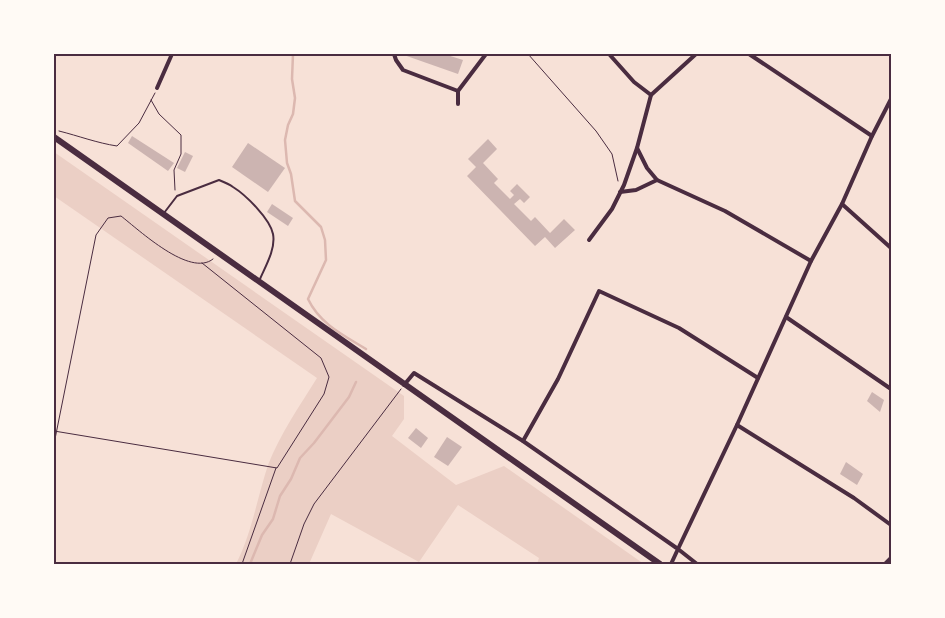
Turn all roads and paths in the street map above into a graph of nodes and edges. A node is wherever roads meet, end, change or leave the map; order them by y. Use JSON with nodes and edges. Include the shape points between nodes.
{"nodes":[{"id":1,"x":172,"y":54,"type":"edge"},
{"id":2,"x":394,"y":54,"type":"edge"},
{"id":3,"x":486,"y":54,"type":"edge"},
{"id":4,"x":528,"y":54,"type":"edge"},
{"id":5,"x":609,"y":54,"type":"edge"},
{"id":6,"x":696,"y":54,"type":"edge"},
{"id":7,"x":750,"y":54,"type":"edge"},
{"id":8,"x":157,"y":88,"type":"joint"},
{"id":9,"x":458,"y":91,"type":"junction"},
{"id":10,"x":651,"y":95,"type":"junction"},
{"id":11,"x":891,"y":99,"type":"edge"},
{"id":12,"x":151,"y":100,"type":"junction"},
{"id":13,"x":458,"y":104,"type":"dead end"},
{"id":14,"x":54,"y":133,"type":"edge"},
{"id":15,"x":872,"y":136,"type":"junction"},
{"id":16,"x":637,"y":148,"type":"junction"},
{"id":17,"x":657,"y":180,"type":"junction"},
{"id":18,"x":620,"y":192,"type":"junction"},
{"id":19,"x":177,"y":196,"type":"junction"},
{"id":20,"x":842,"y":204,"type":"junction"},
{"id":21,"x":164,"y":214,"type":"junction"},
{"id":22,"x":589,"y":240,"type":"dead end"},
{"id":23,"x":891,"y":248,"type":"edge"},
{"id":24,"x":219,"y":253,"type":"junction"},
{"id":25,"x":811,"y":260,"type":"junction"},
{"id":26,"x":202,"y":263,"type":"junction"},
{"id":27,"x":259,"y":282,"type":"junction"},
{"id":28,"x":786,"y":316,"type":"junction"},
{"id":29,"x":758,"y":378,"type":"junction"},
{"id":30,"x":404,"y":385,"type":"junction"},
{"id":31,"x":891,"y":389,"type":"edge"},
{"id":32,"x":737,"y":425,"type":"junction"},
{"id":33,"x":55,"y":432,"type":"edge"},
{"id":34,"x":524,"y":440,"type":"junction"},
{"id":35,"x":54,"y":444,"type":"edge"},
{"id":36,"x":276,"y":468,"type":"junction"},
{"id":37,"x":891,"y":525,"type":"edge"},
{"id":38,"x":678,"y":549,"type":"junction"},
{"id":39,"x":891,"y":558,"type":"edge"},
{"id":40,"x":242,"y":564,"type":"edge"},
{"id":41,"x":290,"y":564,"type":"edge"},
{"id":42,"x":660,"y":564,"type":"edge"},
{"id":43,"x":671,"y":564,"type":"edge"},
{"id":44,"x":697,"y":564,"type":"edge"},
{"id":45,"x":885,"y":564,"type":"edge"}],
"edges":[{"from":1,"to":8,"type":"street"},
{"from":2,"to":9,"type":"street","via":[[403,70]]},
{"from":3,"to":9,"type":"street"},
{"from":4,"to":18,"type":"path","via":[[596,131],[612,154]]},
{"from":5,"to":10,"type":"street","via":[[634,82]]},
{"from":6,"to":10,"type":"street"},
{"from":7,"to":15,"type":"street"},
{"from":8,"to":12,"type":"path"},
{"from":9,"to":13,"type":"street"},
{"from":10,"to":16,"type":"street"},
{"from":11,"to":15,"type":"street"},
{"from":12,"to":14,"type":"path","via":[[139,123],[117,146],[100,144],[82,136]]},
{"from":12,"to":19,"type":"path","via":[[159,114],[181,135],[181,154],[174,170]]},
{"from":14,"to":21,"type":"highway"},
{"from":15,"to":20,"type":"street"},
{"from":16,"to":17,"type":"street"},
{"from":16,"to":18,"type":"street"},
{"from":17,"to":18,"type":"street","via":[[636,190]]},
{"from":17,"to":25,"type":"street","via":[[725,211]]},
{"from":18,"to":22,"type":"street"},
{"from":19,"to":21,"type":"lane"},
{"from":19,"to":27,"type":"lane","via":[[219,180],[233,186],[248,199],[269,223],[274,236]]},
{"from":20,"to":23,"type":"street"},
{"from":20,"to":25,"type":"street"},
{"from":21,"to":24,"type":"highway"},
{"from":24,"to":26,"type":"path"},
{"from":24,"to":27,"type":"highway"},
{"from":25,"to":28,"type":"street"},
{"from":26,"to":33,"type":"path","via":[[193,263],[169,253],[120,216],[108,218],[96,235]]},
{"from":26,"to":36,"type":"path","via":[[321,358],[329,377],[324,394]]},
{"from":27,"to":30,"type":"highway"},
{"from":28,"to":29,"type":"street"},
{"from":28,"to":31,"type":"street"},
{"from":29,"to":32,"type":"street"},
{"from":29,"to":34,"type":"street","via":[[679,328],[599,291],[558,379]]},
{"from":30,"to":34,"type":"street","via":[[414,373]]},
{"from":30,"to":41,"type":"path","via":[[314,504]]},
{"from":30,"to":42,"type":"highway"},
{"from":32,"to":37,"type":"street"},
{"from":32,"to":38,"type":"street"},
{"from":33,"to":35,"type":"path"},
{"from":33,"to":36,"type":"path"},
{"from":34,"to":38,"type":"street"},
{"from":36,"to":40,"type":"path"},
{"from":38,"to":43,"type":"street"},
{"from":38,"to":44,"type":"street"},
{"from":39,"to":45,"type":"street"}]}
